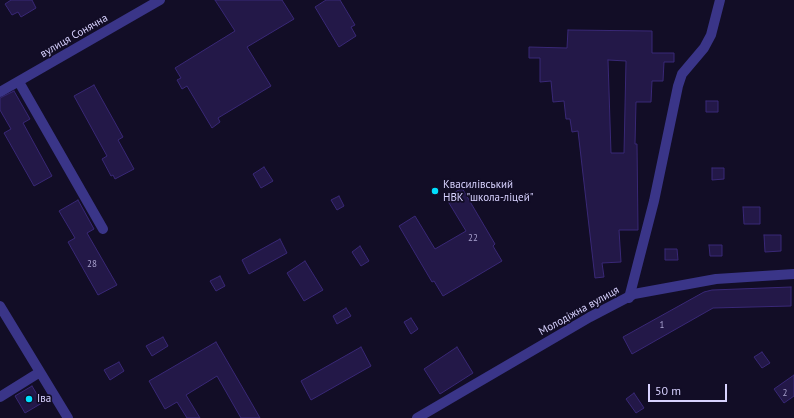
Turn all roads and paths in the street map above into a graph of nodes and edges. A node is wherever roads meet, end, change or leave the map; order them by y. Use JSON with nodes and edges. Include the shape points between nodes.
{"nodes":[{"id":1,"x":160,"y":0,"type":"edge"},
{"id":2,"x":720,"y":0,"type":"edge"},
{"id":3,"x":19,"y":82,"type":"junction"},
{"id":4,"x":0,"y":92,"type":"edge"},
{"id":5,"x":103,"y":229,"type":"dead end"},
{"id":6,"x":794,"y":274,"type":"edge"},
{"id":7,"x":629,"y":298,"type":"junction"},
{"id":8,"x":0,"y":306,"type":"edge"},
{"id":9,"x":40,"y":372,"type":"junction"},
{"id":10,"x":0,"y":397,"type":"edge"},
{"id":11,"x":68,"y":418,"type":"edge"},
{"id":12,"x":417,"y":418,"type":"edge"}],
"edges":[{"from":1,"to":3,"type":"street","name":"вулиця Сонячна"},
{"from":2,"to":7,"type":"street","via":[[711,35],[704,48],[682,74],[678,86],[654,201]]},
{"from":3,"to":4,"type":"street","name":"вулиця Сонячна"},
{"from":3,"to":5,"type":"street"},
{"from":6,"to":7,"type":"street","name":"Молодіжна вулиця","via":[[716,279],[634,294]]},
{"from":7,"to":12,"type":"street","name":"Молодіжна вулиця","via":[[590,317]]},
{"from":8,"to":9,"type":"street"},
{"from":9,"to":10,"type":"street"},
{"from":9,"to":11,"type":"street"}]}
